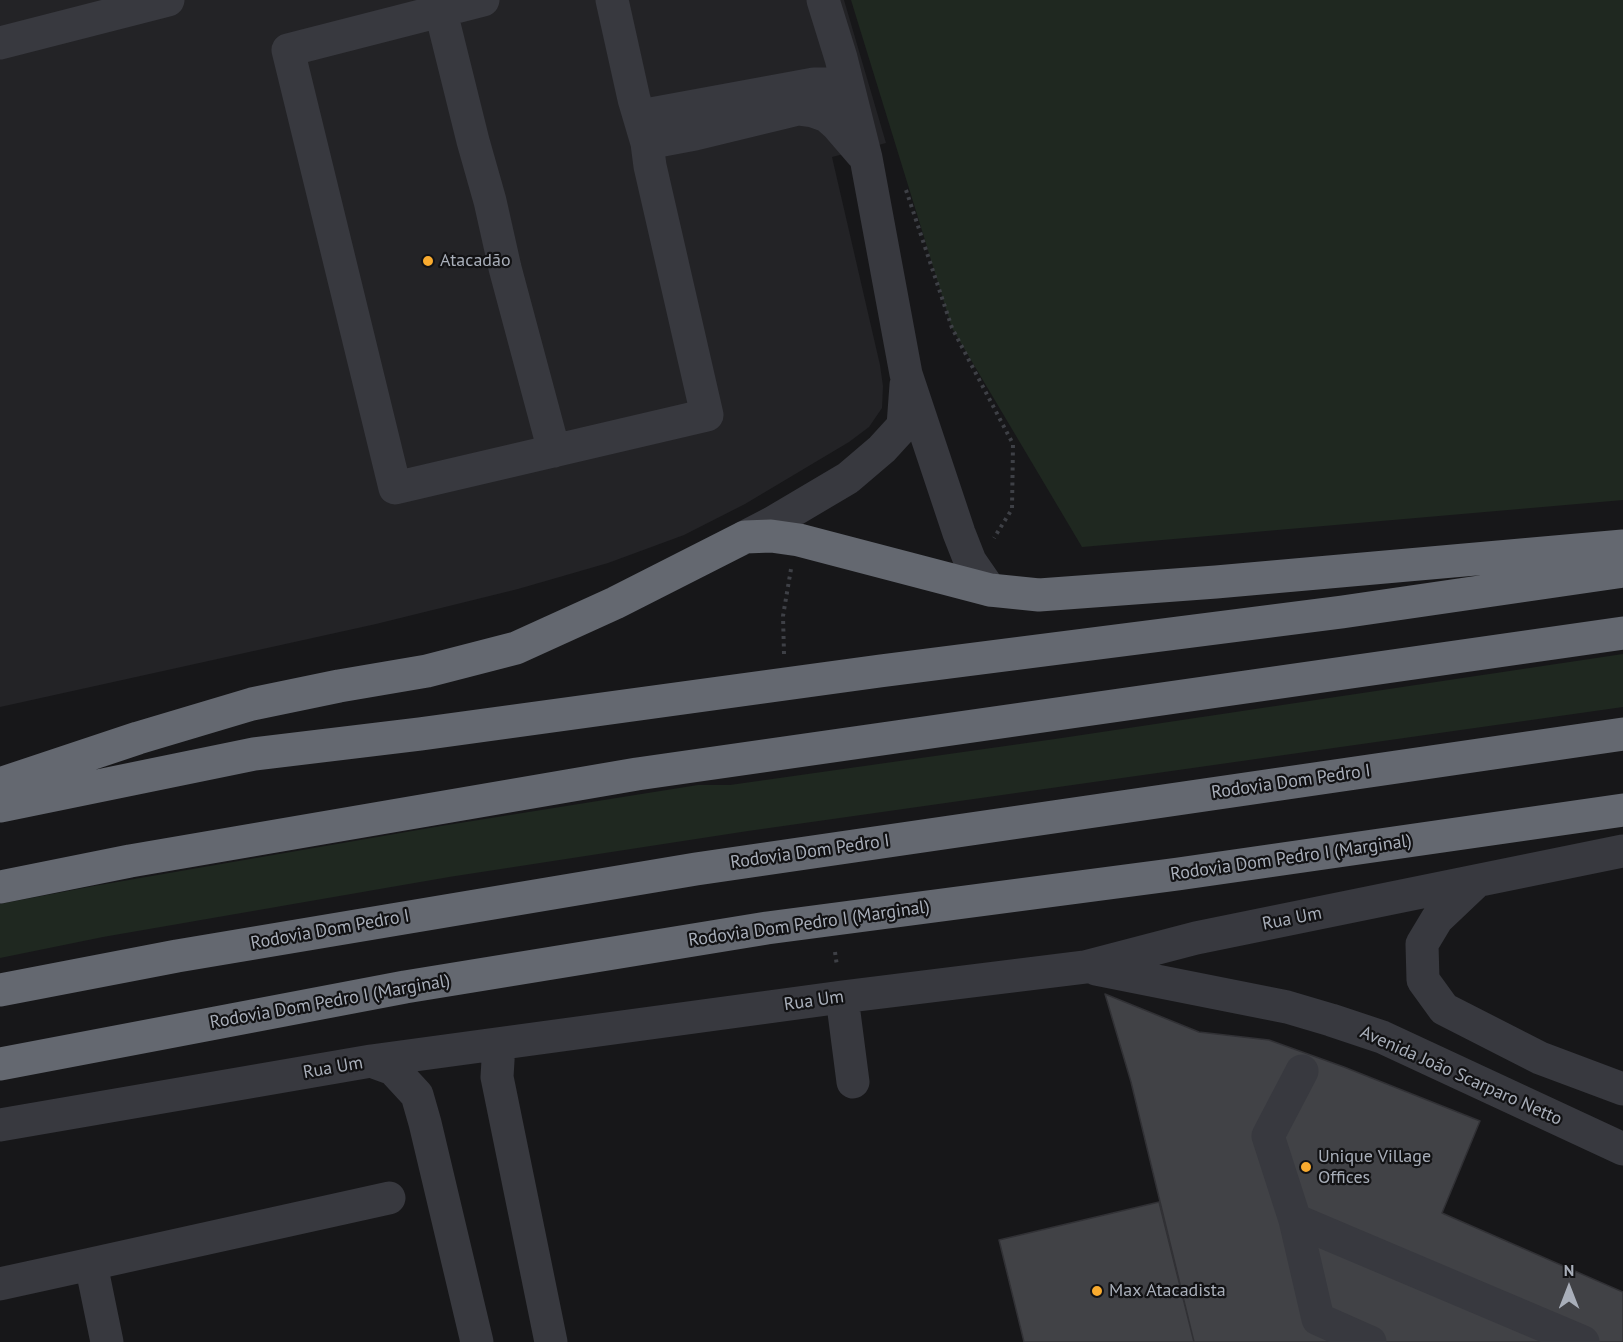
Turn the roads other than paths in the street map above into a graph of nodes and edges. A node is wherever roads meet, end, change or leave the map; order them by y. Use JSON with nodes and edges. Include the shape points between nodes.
{"nodes":[{"id":1,"x":168,"y":0,"type":"edge"},
{"id":2,"x":483,"y":0,"type":"edge"},
{"id":3,"x":612,"y":0,"type":"edge"},
{"id":4,"x":823,"y":0,"type":"edge"},
{"id":5,"x":440,"y":5,"type":"edge"},
{"id":6,"x":0,"y":43,"type":"edge"},
{"id":7,"x":848,"y":90,"type":"junction"},
{"id":8,"x":644,"y":130,"type":"junction"},
{"id":9,"x":866,"y":158,"type":"junction"},
{"id":10,"x":906,"y":375,"type":"junction"},
{"id":11,"x":554,"y":451,"type":"junction"},
{"id":12,"x":745,"y":537,"type":"junction"},
{"id":13,"x":1623,"y":546,"type":"edge"},
{"id":14,"x":1623,"y":572,"type":"edge"},
{"id":15,"x":990,"y":590,"type":"junction"},
{"id":16,"x":1623,"y":633,"type":"edge"},
{"id":17,"x":1623,"y":734,"type":"edge"},
{"id":18,"x":0,"y":784,"type":"edge"},
{"id":19,"x":0,"y":806,"type":"edge"},
{"id":20,"x":1623,"y":810,"type":"edge"},
{"id":21,"x":1623,"y":851,"type":"edge"},
{"id":22,"x":1476,"y":882,"type":"junction"},
{"id":23,"x":0,"y":887,"type":"edge"},
{"id":24,"x":1085,"y":967,"type":"junction"},
{"id":25,"x":0,"y":990,"type":"edge"},
{"id":26,"x":842,"y":997,"type":"junction"},
{"id":27,"x":499,"y":1044,"type":"junction"},
{"id":28,"x":371,"y":1061,"type":"junction"},
{"id":29,"x":0,"y":1064,"type":"edge"},
{"id":30,"x":1302,"y":1071,"type":"dead end"},
{"id":31,"x":853,"y":1082,"type":"dead end"},
{"id":32,"x":1623,"y":1089,"type":"edge"},
{"id":33,"x":0,"y":1125,"type":"edge"},
{"id":34,"x":1623,"y":1149,"type":"edge"},
{"id":35,"x":389,"y":1198,"type":"dead end"},
{"id":36,"x":1295,"y":1220,"type":"junction"},
{"id":37,"x":91,"y":1264,"type":"junction"},
{"id":38,"x":0,"y":1284,"type":"edge"},
{"id":39,"x":107,"y":1342,"type":"edge"},
{"id":40,"x":477,"y":1342,"type":"edge"},
{"id":41,"x":551,"y":1342,"type":"edge"},
{"id":42,"x":1368,"y":1342,"type":"edge"},
{"id":43,"x":1583,"y":1342,"type":"edge"}],
"edges":[{"from":1,"to":6,"type":"street"},
{"from":2,"to":5,"type":"street"},
{"from":3,"to":8,"type":"street"},
{"from":4,"to":7,"type":"street"},
{"from":5,"to":11,"type":"street"},
{"from":5,"to":11,"type":"street","via":[[288,50],[395,488]]},
{"from":7,"to":8,"type":"street","via":[[814,84]]},
{"from":7,"to":9,"type":"street"},
{"from":8,"to":9,"type":"street","via":[[695,134],[798,109],[827,116]]},
{"from":8,"to":11,"type":"street","via":[[706,415]]},
{"from":9,"to":10,"type":"street"},
{"from":10,"to":12,"type":"street","via":[[903,426],[882,449],[848,478]]},
{"from":10,"to":15,"type":"street","via":[[959,533],[970,561]]},
{"from":12,"to":15,"type":"highway","via":[[799,540]]},
{"from":12,"to":18,"type":"highway","via":[[516,648],[427,671],[252,704]]},
{"from":13,"to":15,"type":"highway","via":[[1100,591],[1039,595]]},
{"from":14,"to":19,"type":"highway","via":[[254,754]]},
{"from":16,"to":23,"type":"highway","via":[[637,774]]},
{"from":17,"to":25,"type":"highway","name":"Rodovia Dom Pedro I","via":[[696,869],[177,956]]},
{"from":20,"to":29,"type":"highway","name":"Rodovia Dom Pedro I (Marginal)","via":[[767,928],[405,987]]},
{"from":21,"to":22,"type":"street","name":"Rua Um"},
{"from":22,"to":24,"type":"street","name":"Rua Um","via":[[1196,938]]},
{"from":22,"to":32,"type":"street","via":[[1437,919],[1422,944],[1423,980],[1444,1010],[1540,1058]]},
{"from":24,"to":26,"type":"street","name":"Rua Um"},
{"from":24,"to":34,"type":"street","name":"Avenida João Scarparo Netto","via":[[1287,1007],[1382,1037]]},
{"from":26,"to":27,"type":"street","name":"Rua Um"},
{"from":26,"to":31,"type":"street"},
{"from":27,"to":28,"type":"street","name":"Rua Um"},
{"from":27,"to":41,"type":"street","via":[[497,1077]]},
{"from":28,"to":33,"type":"street","name":"Rua Um"},
{"from":28,"to":40,"type":"street","via":[[393,1069],[417,1095]]},
{"from":30,"to":36,"type":"street","via":[[1268,1136]]},
{"from":35,"to":37,"type":"street"},
{"from":36,"to":42,"type":"street","via":[[1318,1319]]},
{"from":36,"to":43,"type":"street"},
{"from":37,"to":38,"type":"street"},
{"from":37,"to":39,"type":"street"}]}
